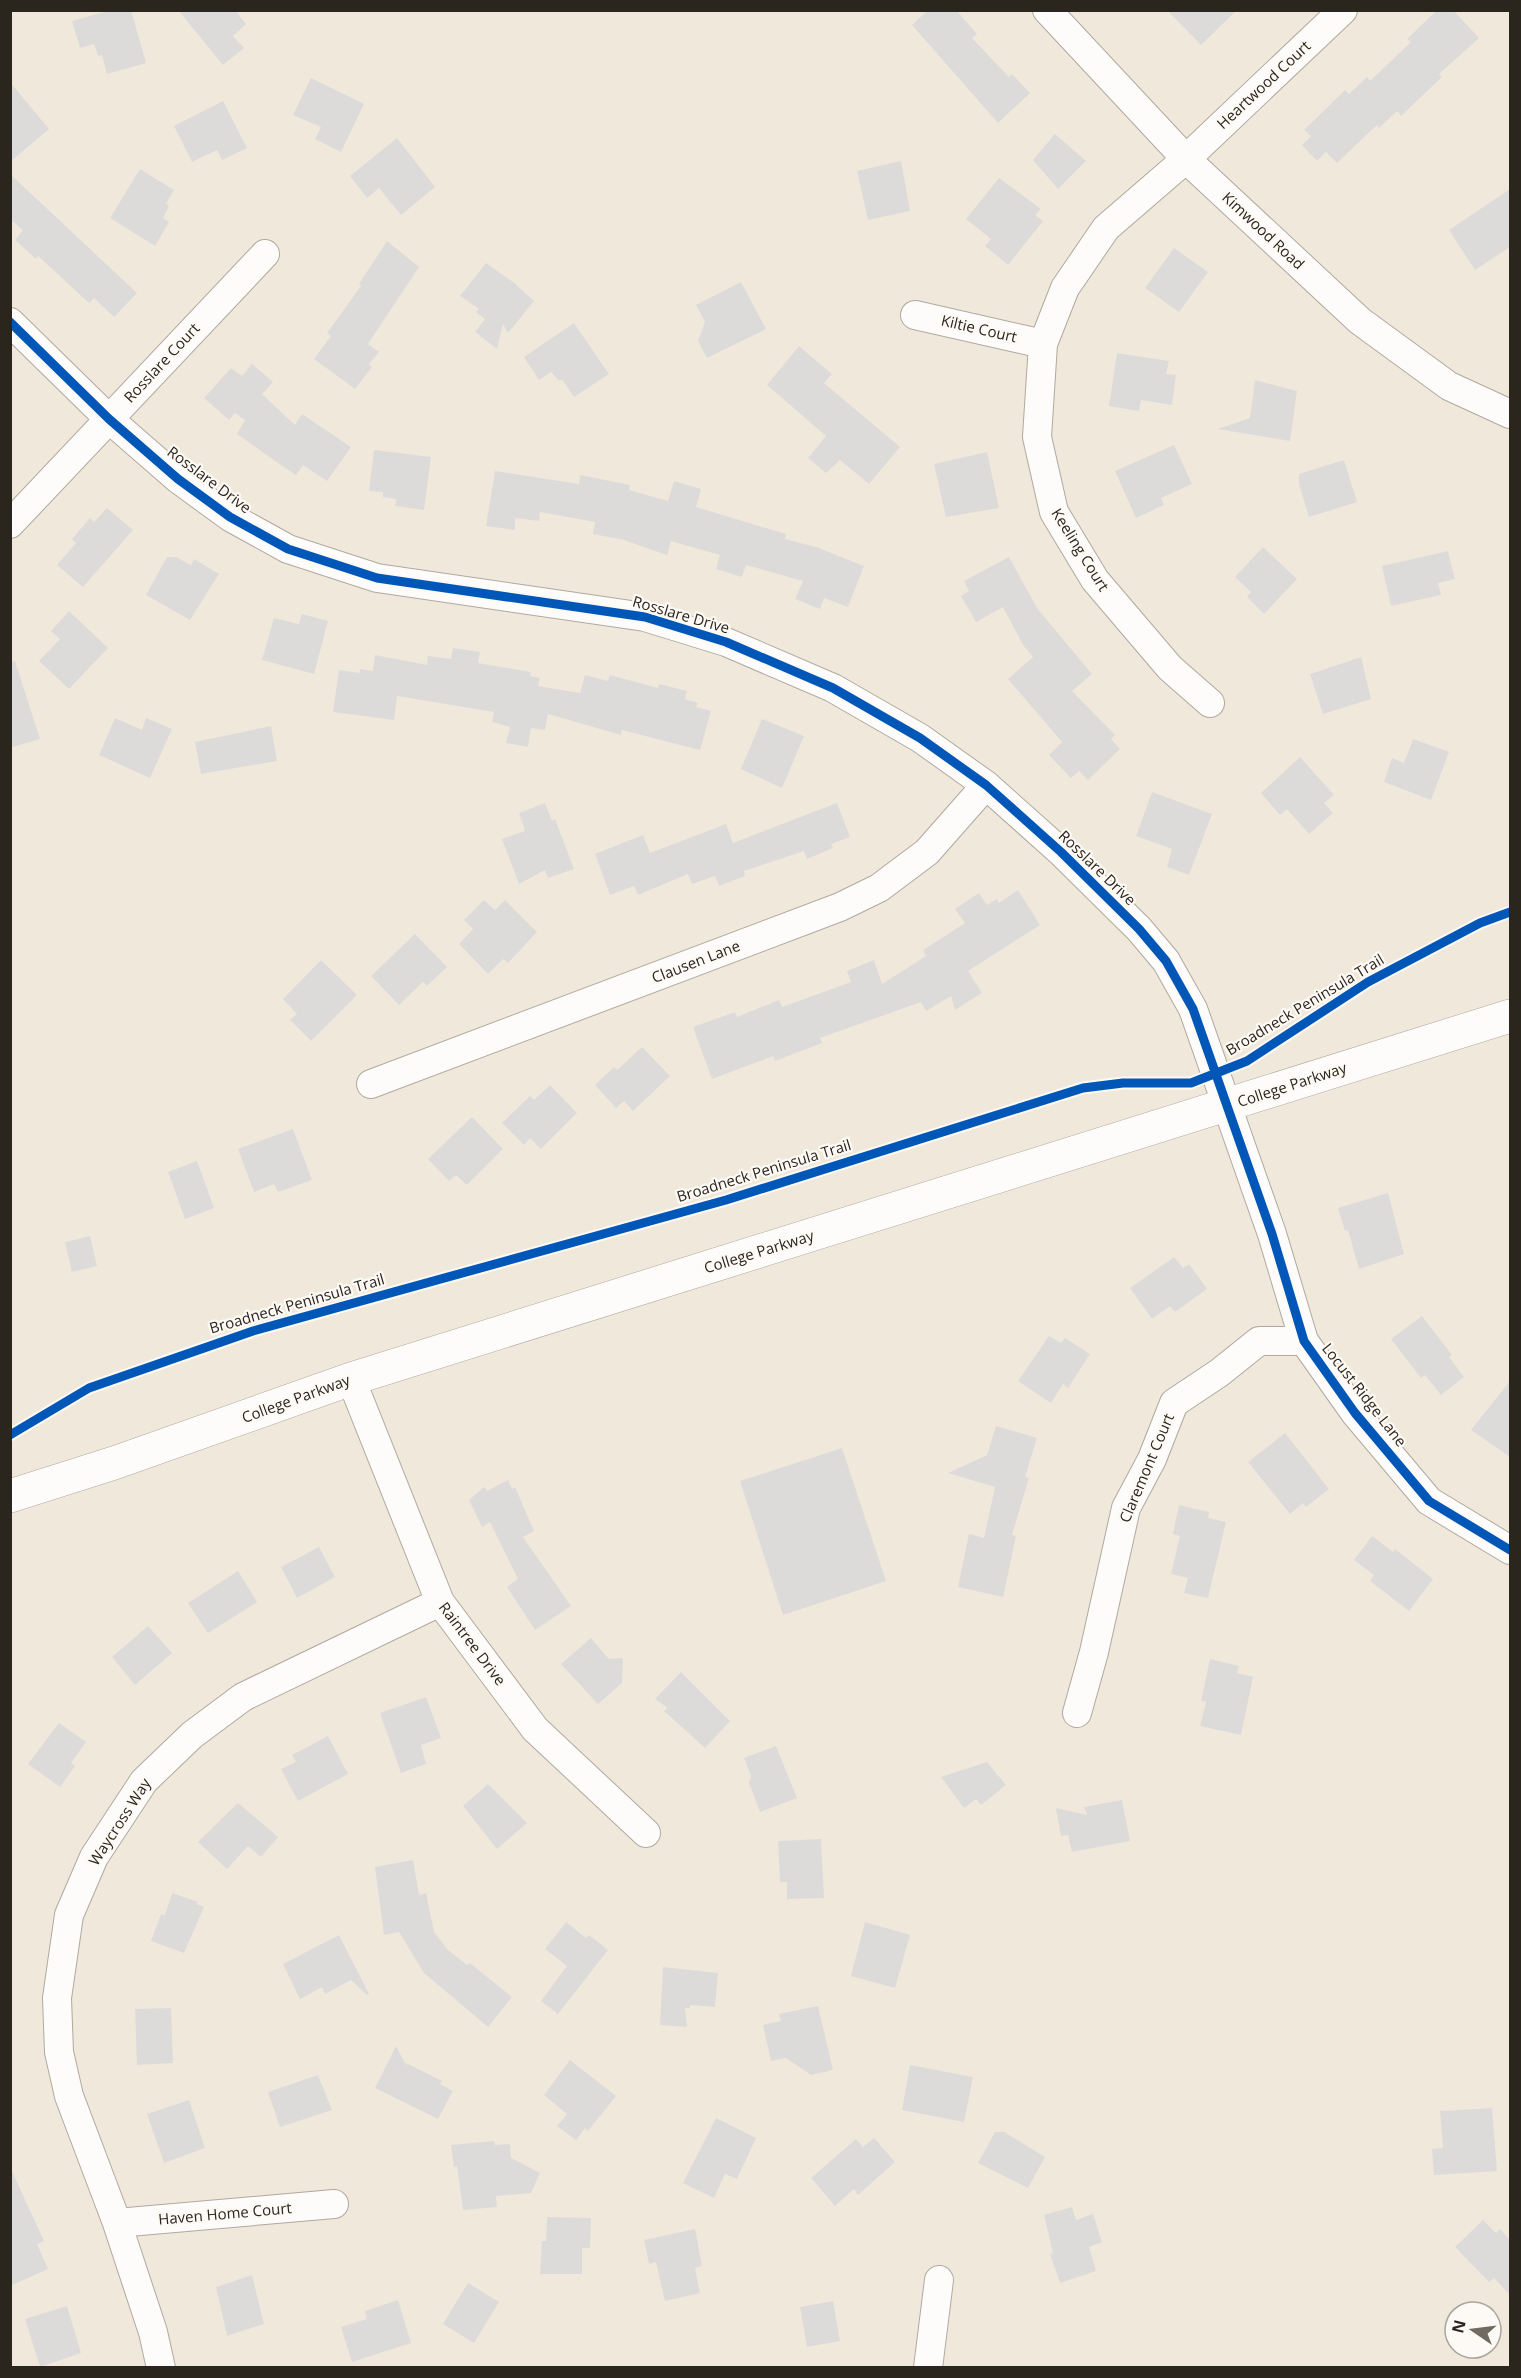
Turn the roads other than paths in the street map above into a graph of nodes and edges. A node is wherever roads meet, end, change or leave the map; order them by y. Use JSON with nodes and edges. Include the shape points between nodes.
{"nodes":[{"id":1,"x":1047,"y":10,"type":"edge"},
{"id":2,"x":1343,"y":10,"type":"edge"},
{"id":3,"x":1186,"y":159,"type":"junction"},
{"id":4,"x":265,"y":254,"type":"dead end"},
{"id":5,"x":915,"y":315,"type":"dead end"},
{"id":6,"x":10,"y":322,"type":"edge"},
{"id":7,"x":1043,"y":344,"type":"junction"},
{"id":8,"x":1510,"y":414,"type":"edge"},
{"id":9,"x":109,"y":419,"type":"junction"},
{"id":10,"x":10,"y":524,"type":"edge"},
{"id":11,"x":1210,"y":703,"type":"dead end"},
{"id":12,"x":986,"y":784,"type":"junction"},
{"id":13,"x":1510,"y":1016,"type":"edge"},
{"id":14,"x":371,"y":1084,"type":"dead end"},
{"id":15,"x":1227,"y":1107,"type":"junction"},
{"id":16,"x":1304,"y":1341,"type":"junction"},
{"id":17,"x":351,"y":1379,"type":"junction"},
{"id":18,"x":10,"y":1496,"type":"edge"},
{"id":19,"x":1510,"y":1550,"type":"edge"},
{"id":20,"x":440,"y":1602,"type":"junction"},
{"id":21,"x":1077,"y":1713,"type":"dead end"},
{"id":22,"x":646,"y":1833,"type":"dead end"},
{"id":23,"x":334,"y":2204,"type":"dead end"},
{"id":24,"x":117,"y":2223,"type":"junction"},
{"id":25,"x":939,"y":2280,"type":"dead end"},
{"id":26,"x":161,"y":2367,"type":"edge"},
{"id":27,"x":928,"y":2367,"type":"edge"}],
"edges":[{"from":1,"to":3,"type":"street","name":"Kimwood Road"},
{"from":2,"to":3,"type":"street","name":"Heartwood Court"},
{"from":3,"to":7,"type":"street","name":"Keeling Court","via":[[1106,228],[1065,288]]},
{"from":3,"to":8,"type":"street","name":"Kimwood Road","via":[[1360,321],[1449,386]]},
{"from":4,"to":9,"type":"street","name":"Rosslare Court"},
{"from":5,"to":7,"type":"street","name":"Kiltie Court"},
{"from":6,"to":9,"type":"street","name":"Rosslare Drive"},
{"from":7,"to":11,"type":"street","name":"Keeling Court","via":[[1037,437],[1054,512],[1095,580],[1170,668]]},
{"from":9,"to":10,"type":"street","name":"Rosslare Court"},
{"from":9,"to":12,"type":"street","name":"Rosslare Drive","via":[[178,479],[230,517],[288,549],[377,578],[645,617],[726,642],[833,688],[921,738]]},
{"from":12,"to":14,"type":"street","name":"Clausen Lane","via":[[927,852],[879,888],[840,907]]},
{"from":12,"to":15,"type":"street","name":"Rosslare Drive","via":[[1139,929],[1166,962],[1193,1009]]},
{"from":13,"to":15,"type":"main road","name":"College Parkway"},
{"from":15,"to":16,"type":"street","name":"Locust Ridge Lane","via":[[1272,1234]]},
{"from":15,"to":17,"type":"main road","name":"College Parkway"},
{"from":16,"to":19,"type":"street","name":"Locust Ridge Lane","via":[[1355,1413],[1429,1501]]},
{"from":16,"to":21,"type":"street","name":"Claremont Court","via":[[1258,1341],[1174,1403],[1152,1459],[1126,1508]]},
{"from":17,"to":18,"type":"main road","name":"College Parkway"},
{"from":17,"to":20,"type":"street","name":"Raintree Drive"},
{"from":20,"to":22,"type":"street","name":"Raintree Drive","via":[[535,1729]]},
{"from":20,"to":24,"type":"street","name":"Waycross Way","via":[[234,1703],[192,1735],[144,1781],[94,1857],[69,1915],[57,1998],[59,2052],[69,2096]]},
{"from":23,"to":24,"type":"street","name":"Haven Home Court"},
{"from":24,"to":26,"type":"street","name":"Waycross Way"},
{"from":25,"to":27,"type":"street"}]}
